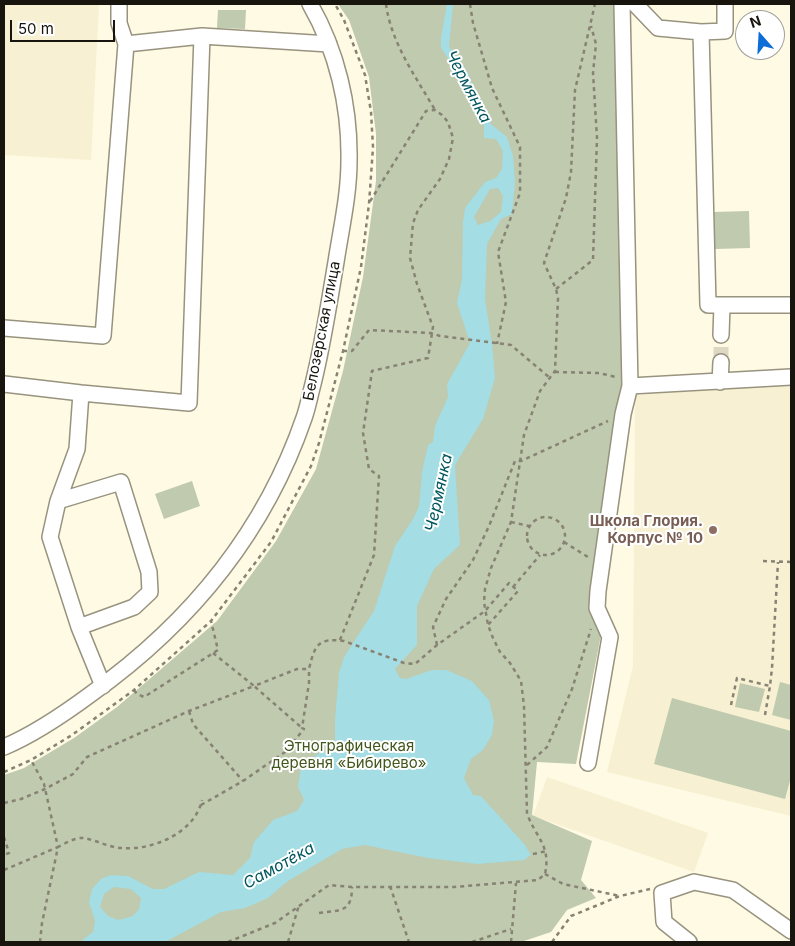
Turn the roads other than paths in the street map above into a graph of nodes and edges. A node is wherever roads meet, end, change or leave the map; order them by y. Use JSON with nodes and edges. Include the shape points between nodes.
{"nodes":[{"id":1,"x":119,"y":4,"type":"edge"},
{"id":2,"x":310,"y":4,"type":"edge"},
{"id":3,"x":622,"y":4,"type":"edge"},
{"id":4,"x":636,"y":4,"type":"edge"},
{"id":5,"x":725,"y":4,"type":"edge"},
{"id":6,"x":701,"y":32,"type":"junction"},
{"id":7,"x":202,"y":36,"type":"junction"},
{"id":8,"x":126,"y":44,"type":"junction"},
{"id":9,"x":329,"y":44,"type":"junction"},
{"id":10,"x":791,"y":305,"type":"edge"},
{"id":11,"x":722,"y":306,"type":"junction"},
{"id":12,"x":4,"y":328,"type":"edge"},
{"id":13,"x":722,"y":335,"type":"tunnel mouth"},
{"id":14,"x":721,"y":362,"type":"tunnel mouth"},
{"id":15,"x":791,"y":378,"type":"edge"},
{"id":16,"x":720,"y":382,"type":"junction"},
{"id":17,"x":630,"y":383,"type":"junction"},
{"id":18,"x":4,"y":384,"type":"edge"},
{"id":19,"x":81,"y":393,"type":"junction"},
{"id":20,"x":58,"y":502,"type":"junction"},
{"id":21,"x":79,"y":627,"type":"junction"},
{"id":22,"x":103,"y":686,"type":"junction"},
{"id":23,"x":4,"y":747,"type":"edge"},
{"id":24,"x":588,"y":763,"type":"dead end"},
{"id":25,"x":664,"y":922,"type":"junction"},
{"id":26,"x":791,"y":931,"type":"edge"},
{"id":27,"x":671,"y":942,"type":"edge"},
{"id":28,"x":689,"y":942,"type":"edge"}],
"edges":[{"from":1,"to":8,"type":"street","via":[[119,23]]},
{"from":2,"to":9,"type":"street","name":"Белозерская улица"},
{"from":3,"to":17,"type":"street"},
{"from":4,"to":6,"type":"street","via":[[658,28]]},
{"from":5,"to":6,"type":"street","via":[[725,31]]},
{"from":6,"to":11,"type":"street","via":[[708,305]]},
{"from":7,"to":8,"type":"street"},
{"from":7,"to":9,"type":"street"},
{"from":7,"to":19,"type":"street","via":[[189,403]]},
{"from":8,"to":12,"type":"street","via":[[103,336]]},
{"from":9,"to":22,"type":"street","name":"Белозерская улица","via":[[342,84],[349,162],[322,346],[305,418],[276,486],[247,535],[211,585],[159,640]]},
{"from":10,"to":11,"type":"street"},
{"from":11,"to":13,"type":"street"},
{"from":14,"to":16,"type":"street"},
{"from":15,"to":16,"type":"street"},
{"from":16,"to":17,"type":"street"},
{"from":17,"to":24,"type":"street","via":[[599,582],[597,608],[610,637]]},
{"from":18,"to":19,"type":"street"},
{"from":19,"to":20,"type":"street","via":[[77,449]]},
{"from":20,"to":21,"type":"street","via":[[50,537]]},
{"from":20,"to":21,"type":"street","via":[[121,482],[149,572],[150,592],[134,607]]},
{"from":21,"to":22,"type":"street"},
{"from":22,"to":23,"type":"street","name":"Белозерская улица","via":[[49,723]]},
{"from":25,"to":26,"type":"street","via":[[662,893],[694,882],[733,890]]},
{"from":25,"to":27,"type":"street"},
{"from":25,"to":28,"type":"street"}]}
